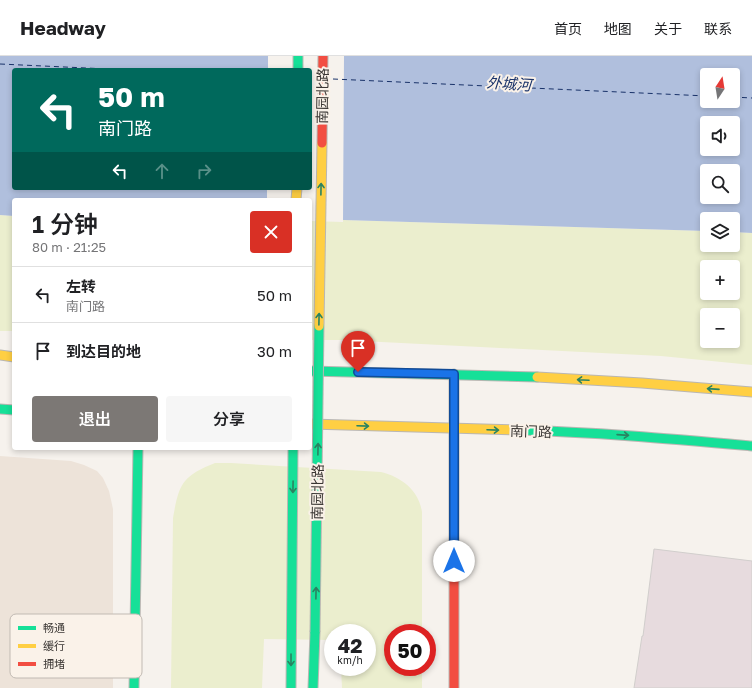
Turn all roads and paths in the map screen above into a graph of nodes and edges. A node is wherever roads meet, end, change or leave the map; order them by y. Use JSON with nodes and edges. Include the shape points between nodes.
{"nodes":[{"id":1,"x":298,"y":56,"type":"edge"},
{"id":2,"x":323,"y":56,"type":"edge"},
{"id":3,"x":298,"y":68,"type":"edge"},
{"id":4,"x":0,"y":355,"type":"edge"},
{"id":5,"x":12,"y":357,"type":"edge"},
{"id":6,"x":312,"y":370,"type":"edge"},
{"id":7,"x":454,"y":374,"type":"junction"},
{"id":8,"x":752,"y":392,"type":"edge"},
{"id":9,"x":0,"y":409,"type":"edge"},
{"id":10,"x":12,"y":410,"type":"edge"},
{"id":11,"x":312,"y":424,"type":"edge"},
{"id":12,"x":454,"y":428,"type":"junction"},
{"id":13,"x":752,"y":446,"type":"edge"},
{"id":14,"x":138,"y":450,"type":"edge"},
{"id":15,"x":293,"y":450,"type":"edge"},
{"id":16,"x":135,"y":614,"type":"edge"},
{"id":17,"x":291,"y":688,"type":"edge"},
{"id":18,"x":313,"y":688,"type":"edge"},
{"id":19,"x":454,"y":688,"type":"edge"}],
"edges":[{"from":1,"to":3,"type":"main road","name":"南园北路"},
{"from":18,"to":2,"type":"main road","name":"南园北路","one_way":true,"bridge":true},
{"from":4,"to":5,"type":"main road"},
{"from":6,"to":7,"type":"main road"},
{"from":8,"to":7,"type":"main road","one_way":true},
{"from":7,"to":12,"type":"main road"},
{"from":9,"to":10,"type":"main road"},
{"from":11,"to":12,"type":"main road","name":"南门路","one_way":true},
{"from":12,"to":13,"type":"main road","name":"南门路","one_way":true,"via":[[559,431]]},
{"from":12,"to":19,"type":"main road"},
{"from":14,"to":16,"type":"main road"},
{"from":15,"to":17,"type":"main road","name":"南园北路","one_way":true}]}
